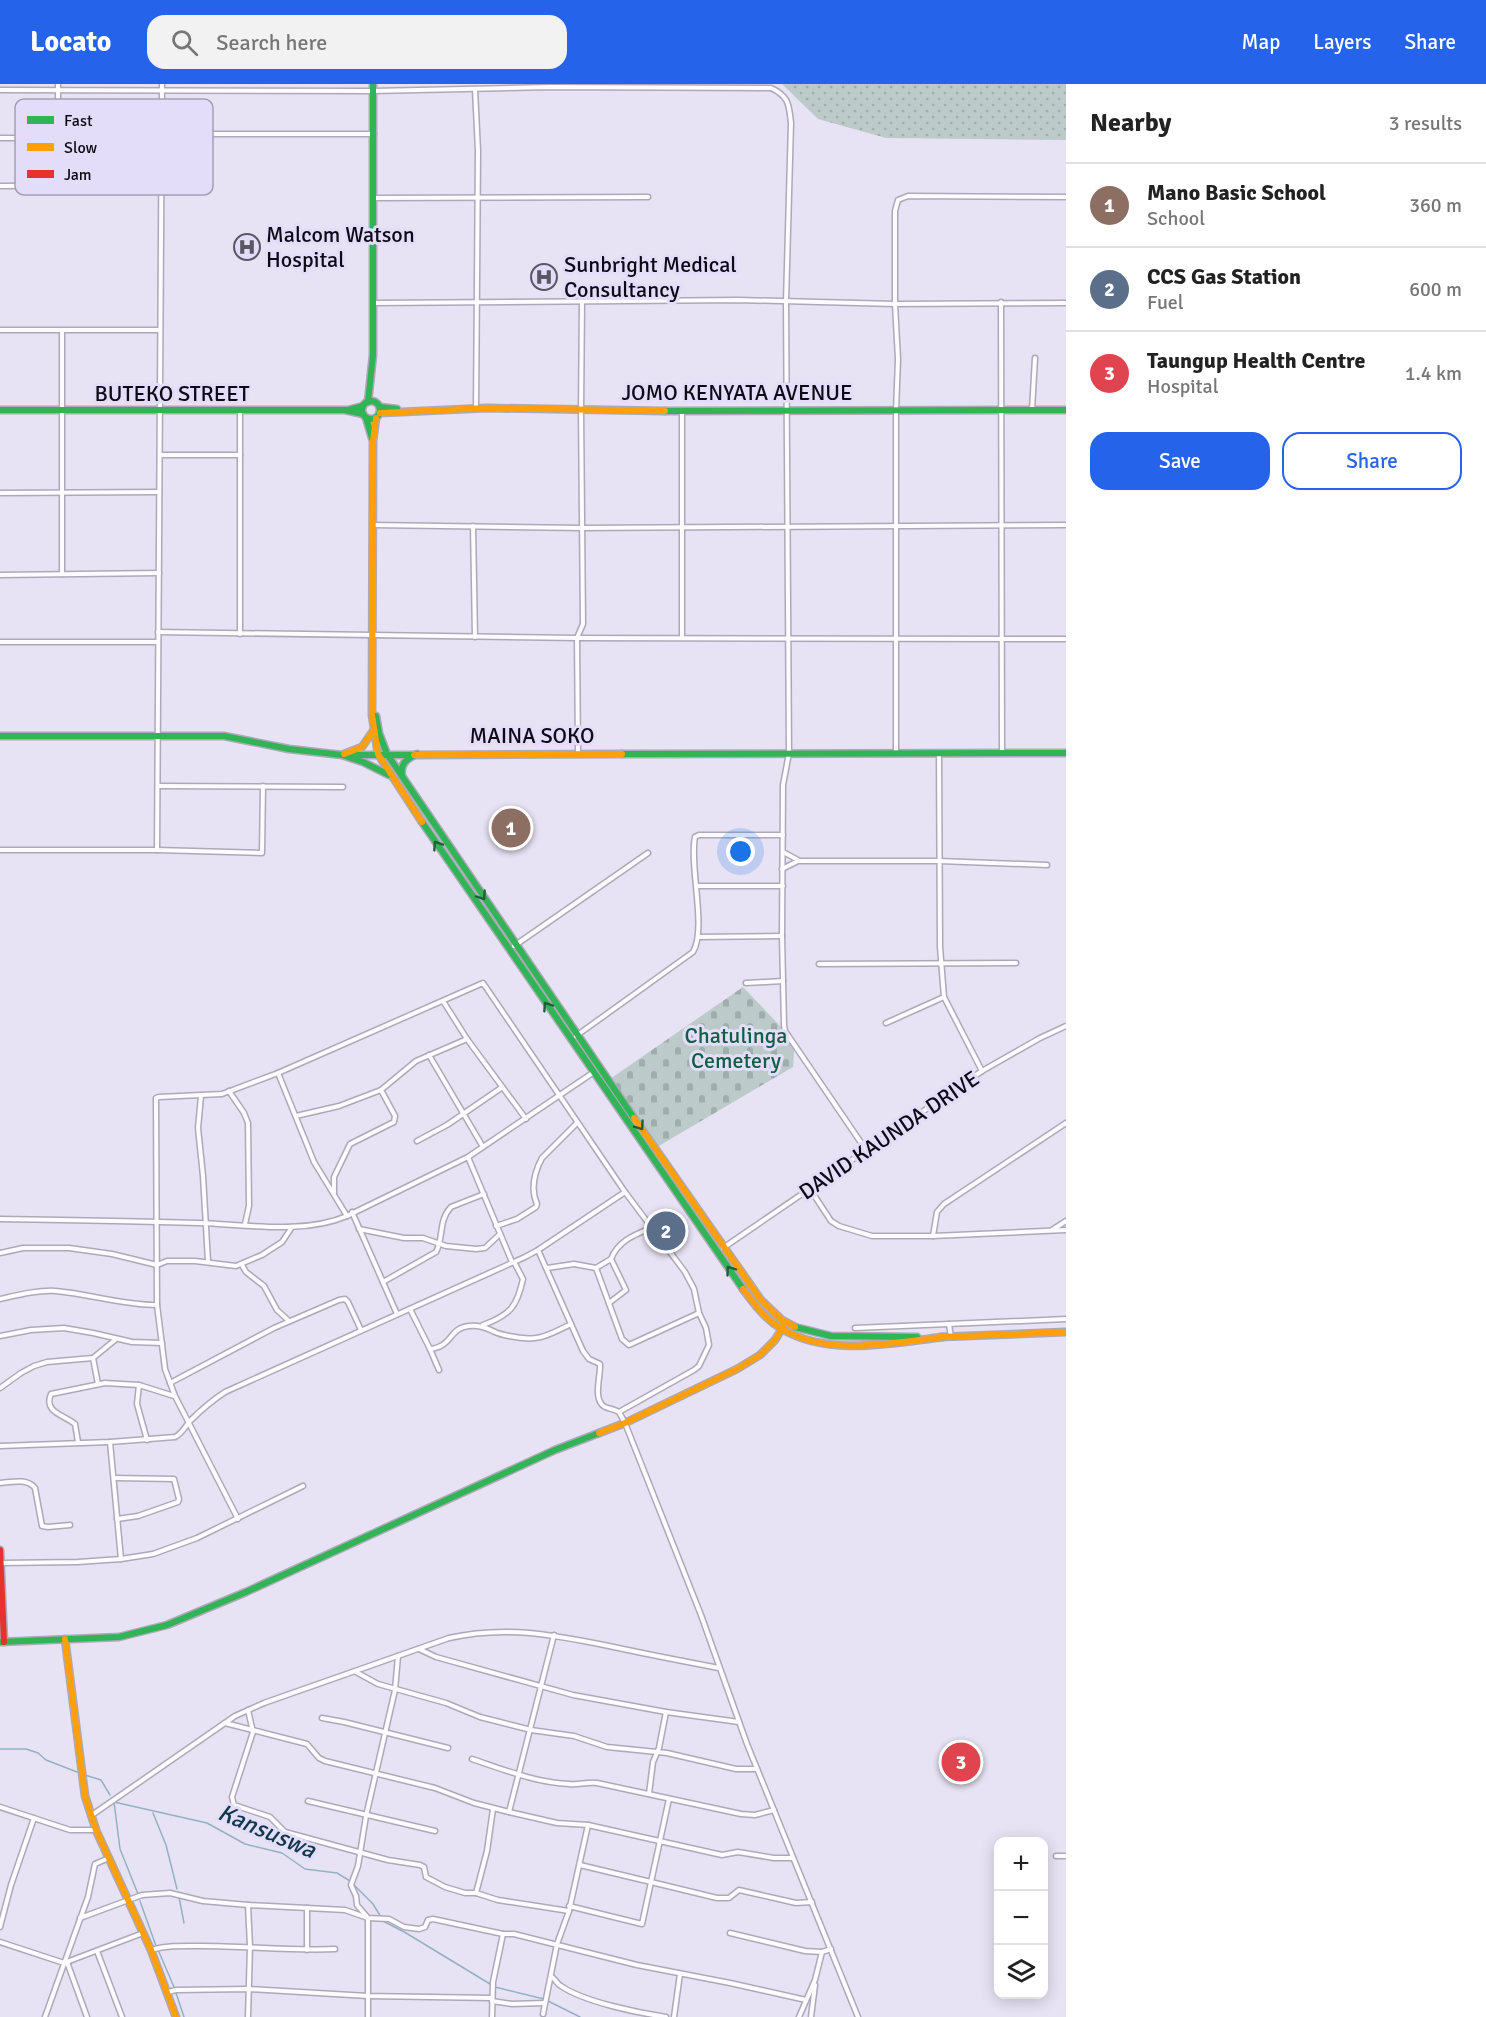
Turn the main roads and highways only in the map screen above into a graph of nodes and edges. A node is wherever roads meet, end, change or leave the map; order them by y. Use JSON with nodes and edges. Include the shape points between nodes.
{"nodes":[{"id":1,"x":373,"y":87,"type":"edge"},
{"id":2,"x":371,"y":383,"type":"junction"},
{"id":3,"x":365,"y":404,"type":"junction"},
{"id":4,"x":0,"y":410,"type":"edge"},
{"id":5,"x":345,"y":410,"type":"junction"},
{"id":6,"x":378,"y":410,"type":"junction"},
{"id":7,"x":1066,"y":410,"type":"edge"},
{"id":8,"x":365,"y":416,"type":"junction"},
{"id":9,"x":373,"y":441,"type":"junction"},
{"id":10,"x":372,"y":701,"type":"junction"},
{"id":11,"x":373,"y":730,"type":"junction"},
{"id":12,"x":0,"y":736,"type":"edge"},
{"id":13,"x":1066,"y":753,"type":"edge"},
{"id":14,"x":378,"y":754,"type":"junction"},
{"id":15,"x":387,"y":754,"type":"junction"},
{"id":16,"x":417,"y":754,"type":"junction"},
{"id":17,"x":342,"y":755,"type":"junction"},
{"id":18,"x":391,"y":776,"type":"junction"},
{"id":19,"x":402,"y":776,"type":"junction"},
{"id":20,"x":573,"y":1037,"type":"junction"},
{"id":21,"x":596,"y":1070,"type":"junction"},
{"id":22,"x":786,"y":1323,"type":"junction"},
{"id":23,"x":782,"y":1329,"type":"junction"},
{"id":24,"x":1066,"y":1332,"type":"edge"},
{"id":25,"x":942,"y":1337,"type":"junction"},
{"id":26,"x":0,"y":1550,"type":"edge"},
{"id":27,"x":0,"y":1563,"type":"edge"},
{"id":28,"x":65,"y":1640,"type":"junction"},
{"id":29,"x":2,"y":1642,"type":"edge"},
{"id":30,"x":176,"y":2017,"type":"edge"}],
"edges":[{"from":1,"to":2,"type":"main road"},
{"from":2,"to":3,"type":"main road"},
{"from":2,"to":6,"type":"main road"},
{"from":3,"to":5,"type":"main road","name":"BUTEKO STREET"},
{"from":3,"to":6,"type":"main road","name":"BUTEKO STREET"},
{"from":3,"to":8,"type":"main road"},
{"from":4,"to":5,"type":"main road","name":"BUTEKO STREET"},
{"from":5,"to":8,"type":"main road","name":"BUTEKO STREET"},
{"from":6,"to":7,"type":"main road","name":"JOMO KENYATA AVENUE"},
{"from":6,"to":8,"type":"main road","name":"BUTEKO STREET"},
{"from":6,"to":9,"type":"main road"},
{"from":8,"to":9,"type":"main road"},
{"from":9,"to":10,"type":"main road"},
{"from":10,"to":11,"type":"main road"},
{"from":10,"to":15,"type":"main road"},
{"from":11,"to":14,"type":"main road"},
{"from":11,"to":17,"type":"main road","via":[[362,748]]},
{"from":12,"to":17,"type":"main road","name":"MAINA SOKO","via":[[224,735]]},
{"from":13,"to":16,"type":"main road","name":"MAINA SOKO"},
{"from":14,"to":15,"type":"main road","name":"MAINA SOKO"},
{"from":14,"to":17,"type":"main road","name":"MAINA SOKO"},
{"from":14,"to":18,"type":"main road"},
{"from":15,"to":16,"type":"main road","name":"MAINA SOKO"},
{"from":15,"to":19,"type":"main road"},
{"from":16,"to":19,"type":"main road","via":[[405,760]]},
{"from":17,"to":18,"type":"main road"},
{"from":20,"to":18,"type":"main road","one_way":true},
{"from":19,"to":20,"type":"main road","one_way":true,"via":[[516,944]]},
{"from":20,"to":21,"type":"main road"},
{"from":21,"to":22,"type":"main road","one_way":true,"via":[[761,1300]]},
{"from":23,"to":21,"type":"main road","one_way":true,"via":[[756,1304],[718,1252]]},
{"from":22,"to":23,"type":"main road"},
{"from":22,"to":25,"type":"main road","via":[[830,1336]]},
{"from":23,"to":25,"type":"main road","via":[[815,1340],[862,1345]]},
{"from":23,"to":28,"type":"main road","via":[[769,1347],[749,1363],[625,1423],[545,1455],[246,1592],[167,1625],[119,1637]]},
{"from":24,"to":25,"type":"main road"},
{"from":26,"to":27,"type":"main road"},
{"from":27,"to":29,"type":"main road"},
{"from":28,"to":29,"type":"main road"},
{"from":28,"to":30,"type":"main road","via":[[83,1783],[91,1816],[151,1950]]}]}
